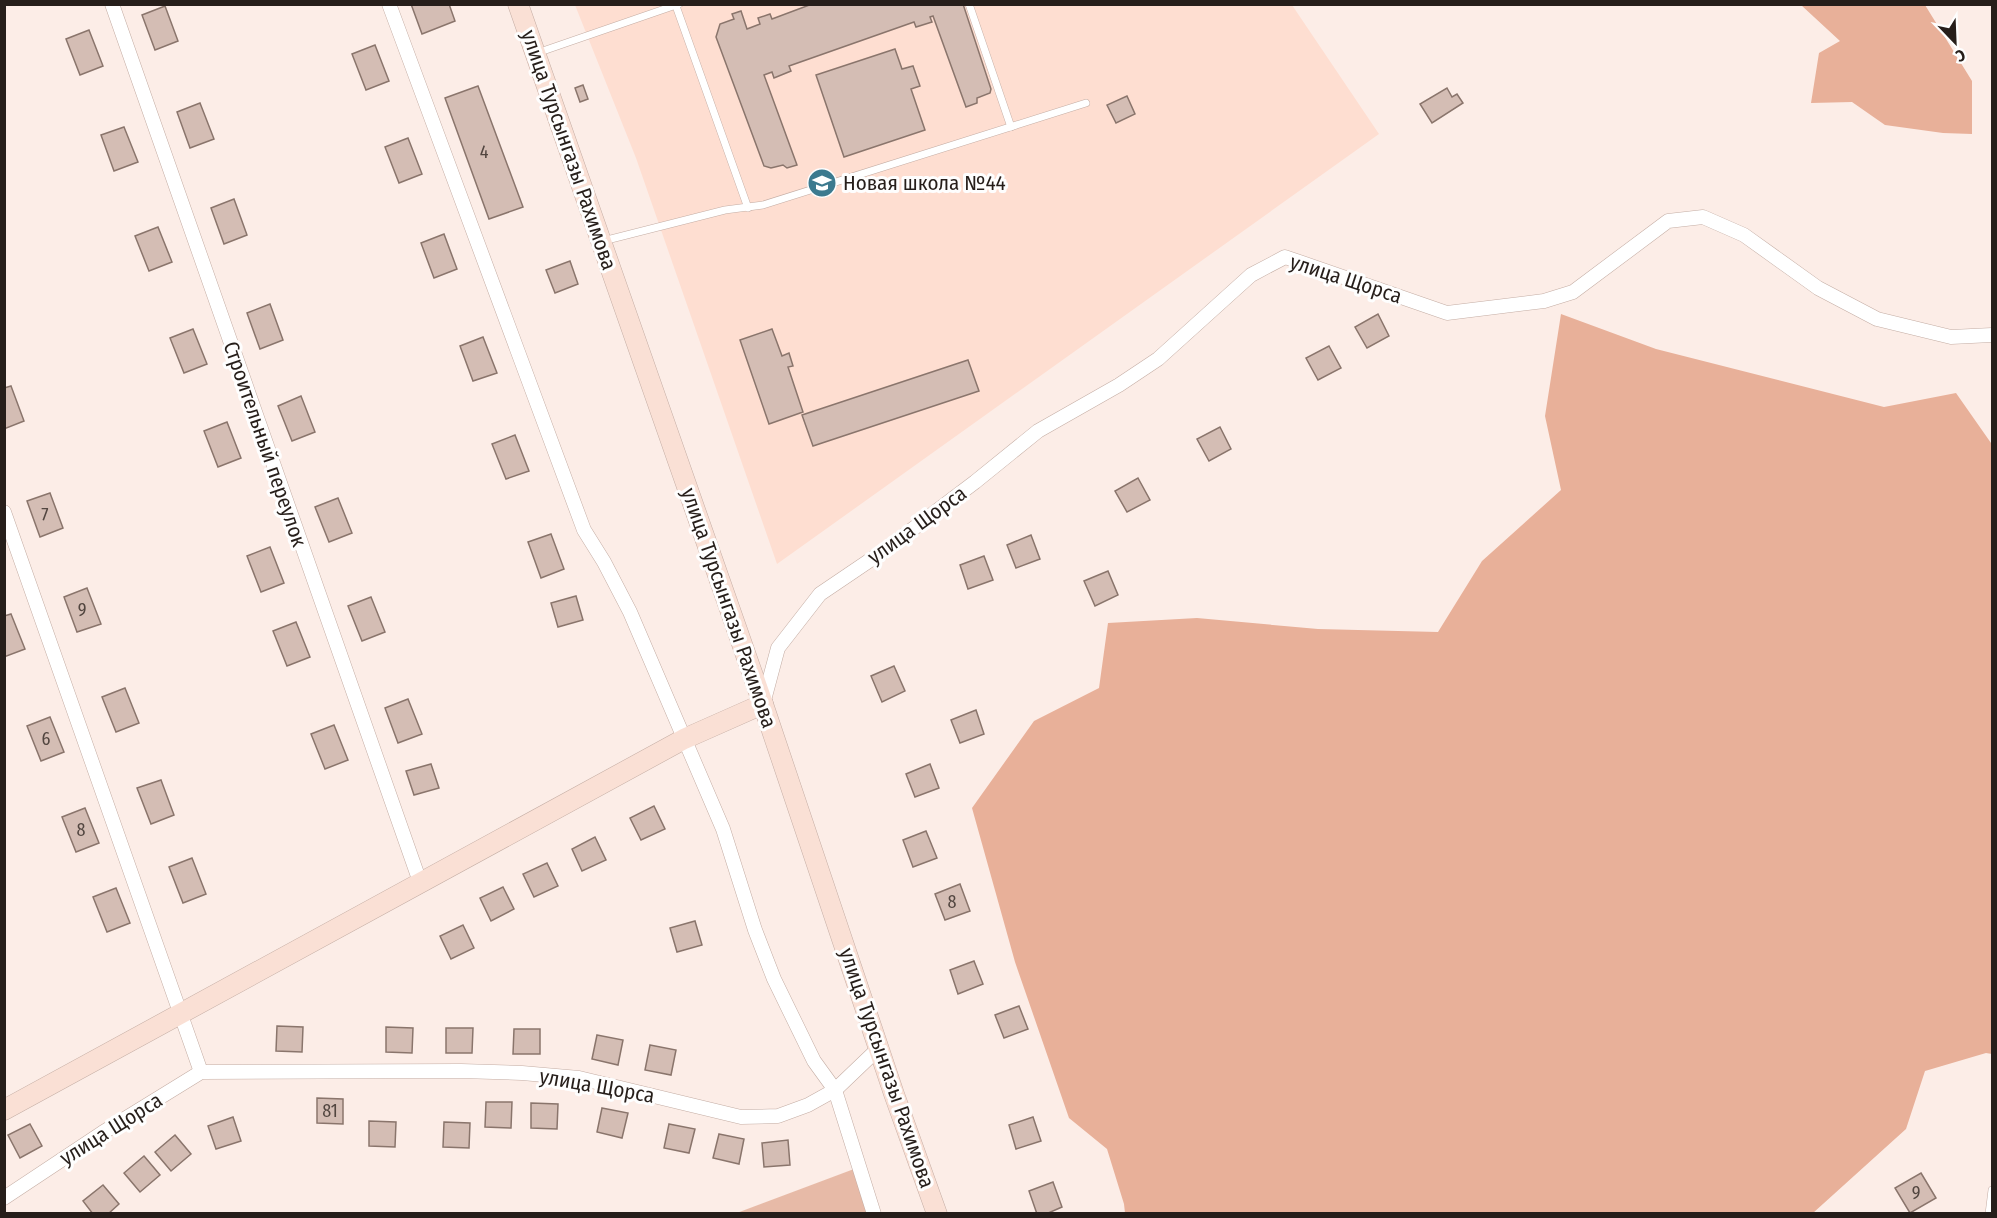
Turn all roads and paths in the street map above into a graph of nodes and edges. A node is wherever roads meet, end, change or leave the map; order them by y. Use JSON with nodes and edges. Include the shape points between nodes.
{"nodes":[{"id":1,"x":112,"y":4,"type":"edge"},
{"id":2,"x":389,"y":4,"type":"edge"},
{"id":3,"x":518,"y":4,"type":"edge"},
{"id":4,"x":969,"y":4,"type":"edge"},
{"id":5,"x":678,"y":5,"type":"edge"},
{"id":6,"x":535,"y":54,"type":"junction"},
{"id":7,"x":1086,"y":103,"type":"dead end"},
{"id":8,"x":1011,"y":127,"type":"junction"},
{"id":9,"x":747,"y":208,"type":"junction"},
{"id":10,"x":601,"y":242,"type":"junction"},
{"id":11,"x":1992,"y":335,"type":"edge"},
{"id":12,"x":4,"y":512,"type":"edge"},
{"id":13,"x":763,"y":704,"type":"junction"},
{"id":14,"x":684,"y":739,"type":"junction"},
{"id":15,"x":420,"y":882,"type":"junction"},
{"id":16,"x":183,"y":1015,"type":"junction"},
{"id":17,"x":880,"y":1047,"type":"junction"},
{"id":18,"x":201,"y":1072,"type":"junction"},
{"id":19,"x":835,"y":1090,"type":"junction"},
{"id":20,"x":4,"y":1110,"type":"edge"},
{"id":21,"x":1992,"y":1190,"type":"edge"},
{"id":22,"x":4,"y":1198,"type":"edge"},
{"id":23,"x":874,"y":1214,"type":"edge"},
{"id":24,"x":937,"y":1214,"type":"edge"},
{"id":25,"x":1989,"y":1214,"type":"edge"}],
"edges":[{"from":1,"to":15,"type":"street","name":"Строительный переулок"},
{"from":2,"to":14,"type":"street","via":[[584,530],[630,612]]},
{"from":3,"to":6,"type":"street","name":"улица Турсынгазы Рахимова"},
{"from":4,"to":8,"type":"lane"},
{"from":5,"to":6,"type":"lane"},
{"from":5,"to":9,"type":"lane"},
{"from":6,"to":10,"type":"street","name":"улица Турсынгазы Рахимова"},
{"from":7,"to":8,"type":"lane"},
{"from":8,"to":9,"type":"lane"},
{"from":9,"to":10,"type":"lane","via":[[725,210]]},
{"from":10,"to":13,"type":"street","name":"улица Турсынгазы Рахимова"},
{"from":11,"to":13,"type":"street","name":"улица Щорса","via":[[1951,337],[1877,319],[1818,288],[1744,235],[1703,217],[1668,221],[1573,292],[1544,301],[1448,312],[1285,257],[1251,275],[1158,359],[1119,386],[1038,431],[885,550],[820,594],[778,648]]},
{"from":12,"to":16,"type":"street"},
{"from":13,"to":14,"type":"street"},
{"from":13,"to":17,"type":"street","name":"улица Турсынгазы Рахимова"},
{"from":14,"to":15,"type":"street"},
{"from":14,"to":19,"type":"street","via":[[723,829],[754,930],[774,979],[814,1061]]},
{"from":15,"to":16,"type":"street"},
{"from":16,"to":18,"type":"street"},
{"from":16,"to":20,"type":"street"},
{"from":17,"to":19,"type":"street","name":"улица Щорса"},
{"from":17,"to":24,"type":"street","name":"улица Турсынгазы Рахимова"},
{"from":18,"to":19,"type":"street","name":"улица Щорса","via":[[522,1073],[579,1078],[741,1117],[778,1116]]},
{"from":18,"to":22,"type":"street","name":"улица Щорса"},
{"from":19,"to":23,"type":"street"},
{"from":21,"to":25,"type":"lane"}]}
